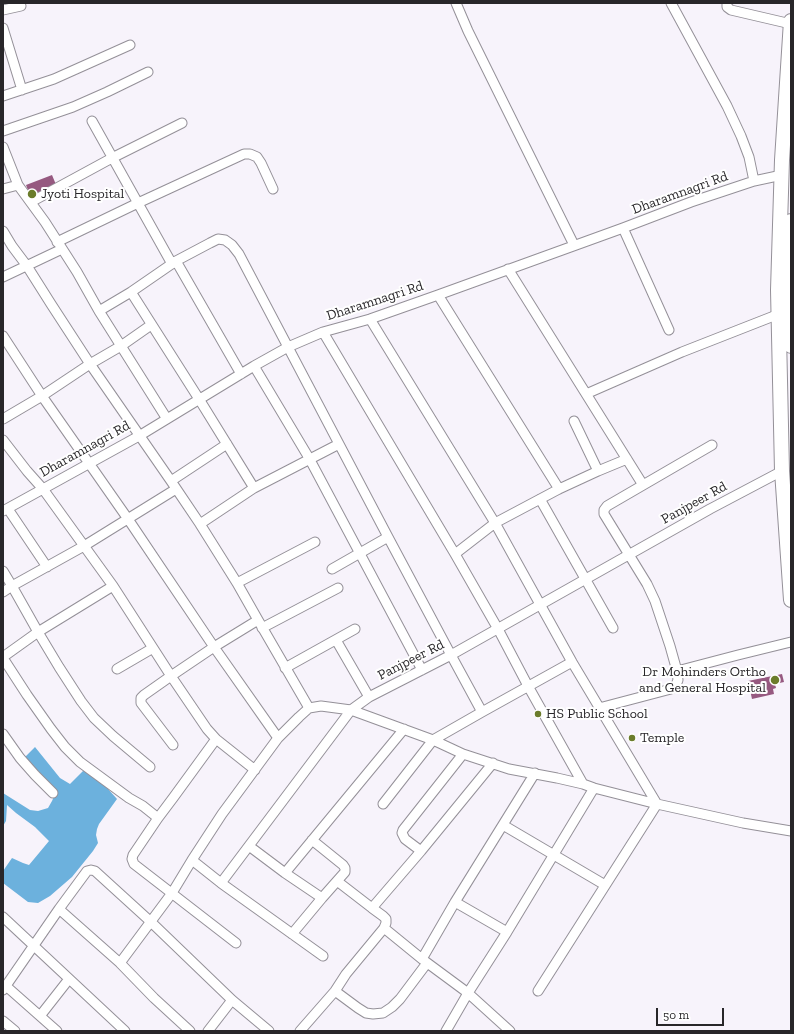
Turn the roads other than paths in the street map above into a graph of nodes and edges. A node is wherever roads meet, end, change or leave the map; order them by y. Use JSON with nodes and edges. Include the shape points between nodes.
{"nodes":[{"id":1,"x":456,"y":3,"type":"edge"},
{"id":2,"x":671,"y":3,"type":"edge"},
{"id":3,"x":726,"y":3,"type":"edge"},
{"id":4,"x":21,"y":6,"type":"dead end"},
{"id":5,"x":3,"y":10,"type":"edge"},
{"id":6,"x":791,"y":22,"type":"edge"},
{"id":7,"x":3,"y":28,"type":"edge"},
{"id":8,"x":130,"y":45,"type":"dead end"},
{"id":9,"x":148,"y":72,"type":"dead end"},
{"id":10,"x":22,"y":90,"type":"junction"},
{"id":11,"x":3,"y":96,"type":"edge"},
{"id":12,"x":92,"y":121,"type":"dead end"},
{"id":13,"x":182,"y":123,"type":"dead end"},
{"id":14,"x":3,"y":131,"type":"edge"},
{"id":15,"x":3,"y":147,"type":"edge"},
{"id":16,"x":112,"y":158,"type":"junction"},
{"id":17,"x":782,"y":174,"type":"junction"},
{"id":18,"x":754,"y":181,"type":"junction"},
{"id":19,"x":18,"y":185,"type":"junction"},
{"id":20,"x":3,"y":189,"type":"edge"},
{"id":21,"x":273,"y":189,"type":"dead end"},
{"id":22,"x":31,"y":202,"type":"junction"},
{"id":23,"x":138,"y":203,"type":"junction"},
{"id":24,"x":791,"y":222,"type":"edge"},
{"id":25,"x":623,"y":228,"type":"junction"},
{"id":26,"x":3,"y":231,"type":"edge"},
{"id":27,"x":59,"y":245,"type":"junction"},
{"id":28,"x":574,"y":245,"type":"junction"},
{"id":29,"x":174,"y":263,"type":"junction"},
{"id":30,"x":27,"y":266,"type":"junction"},
{"id":31,"x":508,"y":269,"type":"junction"},
{"id":32,"x":3,"y":277,"type":"edge"},
{"id":33,"x":786,"y":287,"type":"edge"},
{"id":34,"x":130,"y":292,"type":"junction"},
{"id":35,"x":438,"y":295,"type":"junction"},
{"id":36,"x":100,"y":312,"type":"junction"},
{"id":37,"x":779,"y":314,"type":"junction"},
{"id":38,"x":370,"y":319,"type":"junction"},
{"id":39,"x":151,"y":325,"type":"junction"},
{"id":40,"x":669,"y":330,"type":"dead end"},
{"id":41,"x":323,"y":332,"type":"junction"},
{"id":42,"x":3,"y":336,"type":"edge"},
{"id":43,"x":121,"y":346,"type":"junction"},
{"id":44,"x":791,"y":346,"type":"edge"},
{"id":45,"x":288,"y":347,"type":"junction"},
{"id":46,"x":90,"y":364,"type":"junction"},
{"id":47,"x":254,"y":366,"type":"junction"},
{"id":48,"x":241,"y":374,"type":"junction"},
{"id":49,"x":586,"y":394,"type":"junction"},
{"id":50,"x":42,"y":396,"type":"junction"},
{"id":51,"x":199,"y":399,"type":"junction"},
{"id":52,"x":3,"y":419,"type":"edge"},
{"id":53,"x":167,"y":419,"type":"junction"},
{"id":54,"x":574,"y":420,"type":"dead end"},
{"id":55,"x":139,"y":436,"type":"junction"},
{"id":56,"x":3,"y":440,"type":"edge"},
{"id":57,"x":227,"y":444,"type":"junction"},
{"id":58,"x":339,"y":444,"type":"junction"},
{"id":59,"x":712,"y":445,"type":"dead end"},
{"id":60,"x":309,"y":458,"type":"junction"},
{"id":61,"x":627,"y":459,"type":"junction"},
{"id":62,"x":88,"y":463,"type":"junction"},
{"id":63,"x":598,"y":471,"type":"junction"},
{"id":64,"x":782,"y":471,"type":"junction"},
{"id":65,"x":171,"y":481,"type":"junction"},
{"id":66,"x":643,"y":485,"type":"junction"},
{"id":67,"x":254,"y":488,"type":"junction"},
{"id":68,"x":43,"y":489,"type":"junction"},
{"id":69,"x":176,"y":489,"type":"junction"},
{"id":70,"x":559,"y":489,"type":"junction"},
{"id":71,"x":540,"y":499,"type":"junction"},
{"id":72,"x":6,"y":510,"type":"edge"},
{"id":73,"x":128,"y":519,"type":"junction"},
{"id":74,"x":495,"y":523,"type":"junction"},
{"id":75,"x":200,"y":524,"type":"junction"},
{"id":76,"x":388,"y":537,"type":"junction"},
{"id":77,"x":315,"y":542,"type":"dead end"},
{"id":78,"x":84,"y":546,"type":"junction"},
{"id":79,"x":360,"y":553,"type":"junction"},
{"id":80,"x":455,"y":554,"type":"junction"},
{"id":81,"x":630,"y":555,"type":"junction"},
{"id":82,"x":47,"y":567,"type":"junction"},
{"id":83,"x":332,"y":569,"type":"dead end"},
{"id":84,"x":3,"y":571,"type":"edge"},
{"id":85,"x":586,"y":580,"type":"junction"},
{"id":86,"x":237,"y":583,"type":"junction"},
{"id":87,"x":12,"y":586,"type":"junction"},
{"id":88,"x":113,"y":586,"type":"junction"},
{"id":89,"x":338,"y":588,"type":"dead end"},
{"id":90,"x":3,"y":592,"type":"edge"},
{"id":91,"x":791,"y":600,"type":"edge"},
{"id":92,"x":540,"y":606,"type":"junction"},
{"id":93,"x":260,"y":624,"type":"junction"},
{"id":94,"x":613,"y":628,"type":"dead end"},
{"id":95,"x":355,"y":629,"type":"dead end"},
{"id":96,"x":498,"y":629,"type":"junction"},
{"id":97,"x":38,"y":632,"type":"junction"},
{"id":98,"x":336,"y":640,"type":"junction"},
{"id":99,"x":791,"y":642,"type":"edge"},
{"id":100,"x":214,"y":647,"type":"junction"},
{"id":101,"x":153,"y":648,"type":"junction"},
{"id":102,"x":451,"y":655,"type":"junction"},
{"id":103,"x":3,"y":658,"type":"edge"},
{"id":104,"x":572,"y":662,"type":"junction"},
{"id":105,"x":285,"y":668,"type":"junction"},
{"id":106,"x":117,"y":669,"type":"dead end"},
{"id":107,"x":422,"y":670,"type":"junction"},
{"id":108,"x":677,"y":671,"type":"junction"},
{"id":109,"x":171,"y":676,"type":"junction"},
{"id":110,"x":528,"y":686,"type":"junction"},
{"id":111,"x":369,"y":697,"type":"junction"},
{"id":112,"x":309,"y":708,"type":"junction"},
{"id":113,"x":599,"y":708,"type":"junction"},
{"id":114,"x":351,"y":710,"type":"junction"},
{"id":115,"x":482,"y":712,"type":"junction"},
{"id":116,"x":404,"y":729,"type":"junction"},
{"id":117,"x":3,"y":734,"type":"edge"},
{"id":118,"x":278,"y":738,"type":"junction"},
{"id":119,"x":216,"y":739,"type":"junction"},
{"id":120,"x":433,"y":740,"type":"junction"},
{"id":121,"x":173,"y":745,"type":"dead end"},
{"id":122,"x":463,"y":754,"type":"junction"},
{"id":123,"x":493,"y":763,"type":"junction"},
{"id":124,"x":150,"y":767,"type":"dead end"},
{"id":125,"x":255,"y":770,"type":"junction"},
{"id":126,"x":535,"y":773,"type":"junction"},
{"id":127,"x":583,"y":784,"type":"junction"},
{"id":128,"x":594,"y":788,"type":"junction"},
{"id":129,"x":53,"y":793,"type":"dead end"},
{"id":130,"x":383,"y":804,"type":"dead end"},
{"id":131,"x":657,"y":804,"type":"junction"},
{"id":132,"x":158,"y":818,"type":"junction"},
{"id":133,"x":503,"y":825,"type":"junction"},
{"id":134,"x":791,"y":831,"type":"edge"},
{"id":135,"x":312,"y":840,"type":"junction"},
{"id":136,"x":249,"y":846,"type":"junction"},
{"id":137,"x":421,"y":851,"type":"junction"},
{"id":138,"x":554,"y":855,"type":"junction"},
{"id":139,"x":192,"y":860,"type":"junction"},
{"id":140,"x":285,"y":873,"type":"junction"},
{"id":141,"x":337,"y":881,"type":"junction"},
{"id":142,"x":221,"y":883,"type":"junction"},
{"id":143,"x":605,"y":885,"type":"junction"},
{"id":144,"x":172,"y":892,"type":"junction"},
{"id":145,"x":322,"y":898,"type":"junction"},
{"id":146,"x":455,"y":902,"type":"junction"},
{"id":147,"x":372,"y":908,"type":"junction"},
{"id":148,"x":59,"y":909,"type":"junction"},
{"id":149,"x":3,"y":916,"type":"edge"},
{"id":150,"x":150,"y":922,"type":"junction"},
{"id":151,"x":384,"y":928,"type":"junction"},
{"id":152,"x":507,"y":932,"type":"junction"},
{"id":153,"x":292,"y":934,"type":"junction"},
{"id":154,"x":236,"y":943,"type":"dead end"},
{"id":155,"x":34,"y":945,"type":"junction"},
{"id":156,"x":322,"y":956,"type":"dead end"},
{"id":157,"x":425,"y":961,"type":"junction"},
{"id":158,"x":120,"y":963,"type":"junction"},
{"id":159,"x":69,"y":979,"type":"junction"},
{"id":160,"x":5,"y":988,"type":"edge"},
{"id":161,"x":334,"y":991,"type":"junction"},
{"id":162,"x":538,"y":991,"type":"dead end"},
{"id":163,"x":468,"y":993,"type":"junction"},
{"id":164,"x":232,"y":1000,"type":"junction"},
{"id":165,"x":40,"y":1016,"type":"junction"},
{"id":166,"x":3,"y":1021,"type":"edge"},
{"id":167,"x":15,"y":1031,"type":"edge"},
{"id":168,"x":57,"y":1031,"type":"edge"},
{"id":169,"x":125,"y":1031,"type":"edge"},
{"id":170,"x":190,"y":1031,"type":"edge"},
{"id":171,"x":208,"y":1031,"type":"edge"},
{"id":172,"x":269,"y":1031,"type":"edge"},
{"id":173,"x":300,"y":1031,"type":"edge"},
{"id":174,"x":446,"y":1031,"type":"edge"},
{"id":175,"x":510,"y":1031,"type":"edge"}],
"edges":[{"from":1,"to":28,"type":"street"},
{"from":2,"to":18,"type":"street","via":[[742,136]]},
{"from":3,"to":6,"type":"street","via":[[731,10]]},
{"from":4,"to":5,"type":"street"},
{"from":6,"to":17,"type":"highway"},
{"from":7,"to":10,"type":"street"},
{"from":8,"to":10,"type":"street","via":[[54,79]]},
{"from":9,"to":14,"type":"street","via":[[73,107]]},
{"from":10,"to":11,"type":"street"},
{"from":12,"to":16,"type":"street"},
{"from":13,"to":16,"type":"street"},
{"from":15,"to":19,"type":"street"},
{"from":16,"to":22,"type":"street"},
{"from":16,"to":23,"type":"street"},
{"from":17,"to":18,"type":"street","name":"Dharamnagri Rd"},
{"from":17,"to":33,"type":"highway"},
{"from":18,"to":25,"type":"street","name":"Dharamnagri Rd"},
{"from":19,"to":20,"type":"street"},
{"from":19,"to":22,"type":"street"},
{"from":21,"to":23,"type":"street","via":[[257,157],[244,154]]},
{"from":22,"to":27,"type":"street"},
{"from":23,"to":27,"type":"street"},
{"from":23,"to":29,"type":"street"},
{"from":24,"to":33,"type":"highway"},
{"from":25,"to":28,"type":"street","name":"Dharamnagri Rd"},
{"from":25,"to":40,"type":"street"},
{"from":26,"to":30,"type":"street"},
{"from":27,"to":30,"type":"street"},
{"from":27,"to":36,"type":"street"},
{"from":28,"to":31,"type":"street","name":"Dharamnagri Rd"},
{"from":29,"to":34,"type":"street"},
{"from":29,"to":45,"type":"street","via":[[218,239],[232,245]]},
{"from":29,"to":48,"type":"street"},
{"from":30,"to":32,"type":"street"},
{"from":30,"to":46,"type":"street"},
{"from":31,"to":35,"type":"street","name":"Dharamnagri Rd"},
{"from":31,"to":49,"type":"street"},
{"from":33,"to":37,"type":"highway"},
{"from":33,"to":44,"type":"highway"},
{"from":34,"to":36,"type":"street"},
{"from":34,"to":39,"type":"street"},
{"from":35,"to":38,"type":"street","name":"Dharamnagri Rd"},
{"from":35,"to":70,"type":"street"},
{"from":36,"to":43,"type":"street"},
{"from":37,"to":49,"type":"street","via":[[682,352]]},
{"from":37,"to":64,"type":"highway"},
{"from":38,"to":41,"type":"street","name":"Dharamnagri Rd"},
{"from":38,"to":74,"type":"street"},
{"from":39,"to":43,"type":"street"},
{"from":39,"to":51,"type":"street"},
{"from":41,"to":45,"type":"street","name":"Dharamnagri Rd"},
{"from":41,"to":80,"type":"street"},
{"from":42,"to":50,"type":"street"},
{"from":43,"to":46,"type":"street"},
{"from":43,"to":53,"type":"street"},
{"from":45,"to":47,"type":"street","name":"Dharamnagri Rd"},
{"from":45,"to":58,"type":"street"},
{"from":46,"to":50,"type":"street"},
{"from":46,"to":55,"type":"street"},
{"from":47,"to":48,"type":"street","name":"Dharamnagri Rd"},
{"from":47,"to":60,"type":"street"},
{"from":48,"to":51,"type":"street","name":"Dharamnagri Rd"},
{"from":49,"to":61,"type":"street"},
{"from":50,"to":52,"type":"street"},
{"from":50,"to":62,"type":"street"},
{"from":51,"to":53,"type":"street","name":"Dharamnagri Rd"},
{"from":51,"to":57,"type":"street"},
{"from":53,"to":55,"type":"street","name":"Dharamnagri Rd"},
{"from":54,"to":63,"type":"street"},
{"from":55,"to":62,"type":"street","name":"Dharamnagri Rd"},
{"from":55,"to":65,"type":"street"},
{"from":56,"to":68,"type":"street"},
{"from":57,"to":65,"type":"street"},
{"from":57,"to":67,"type":"street"},
{"from":58,"to":60,"type":"street"},
{"from":58,"to":76,"type":"street"},
{"from":59,"to":66,"type":"street"},
{"from":60,"to":67,"type":"street"},
{"from":60,"to":79,"type":"street"},
{"from":61,"to":63,"type":"street"},
{"from":61,"to":66,"type":"street"},
{"from":62,"to":68,"type":"street","name":"Dharamnagri Rd"},
{"from":62,"to":73,"type":"street"},
{"from":63,"to":70,"type":"street"},
{"from":64,"to":81,"type":"street","name":"Panjpeer Rd"},
{"from":64,"to":91,"type":"highway"},
{"from":65,"to":69,"type":"street"},
{"from":66,"to":81,"type":"street","via":[[604,510],[604,514]]},
{"from":67,"to":75,"type":"street"},
{"from":68,"to":72,"type":"street","name":"Dharamnagri Rd"},
{"from":68,"to":78,"type":"street"},
{"from":69,"to":73,"type":"street"},
{"from":69,"to":75,"type":"street"},
{"from":70,"to":71,"type":"street"},
{"from":71,"to":74,"type":"street"},
{"from":71,"to":85,"type":"street"},
{"from":72,"to":82,"type":"street"},
{"from":73,"to":78,"type":"street"},
{"from":73,"to":100,"type":"street"},
{"from":74,"to":80,"type":"street"},
{"from":74,"to":92,"type":"street"},
{"from":75,"to":86,"type":"street"},
{"from":76,"to":79,"type":"street"},
{"from":76,"to":102,"type":"street"},
{"from":77,"to":86,"type":"street"},
{"from":78,"to":82,"type":"street"},
{"from":78,"to":88,"type":"street"},
{"from":79,"to":83,"type":"street"},
{"from":79,"to":107,"type":"street"},
{"from":80,"to":96,"type":"street"},
{"from":81,"to":85,"type":"street","name":"Panjpeer Rd"},
{"from":81,"to":108,"type":"street","via":[[655,601]]},
{"from":82,"to":87,"type":"street"},
{"from":84,"to":87,"type":"street"},
{"from":85,"to":92,"type":"street","name":"Panjpeer Rd"},
{"from":85,"to":94,"type":"street"},
{"from":86,"to":93,"type":"street"},
{"from":87,"to":90,"type":"street"},
{"from":87,"to":97,"type":"street"},
{"from":88,"to":97,"type":"street"},
{"from":88,"to":101,"type":"street"},
{"from":89,"to":93,"type":"street"},
{"from":92,"to":96,"type":"street","name":"Panjpeer Rd"},
{"from":92,"to":104,"type":"street"},
{"from":93,"to":100,"type":"street"},
{"from":93,"to":105,"type":"street"},
{"from":95,"to":98,"type":"street"},
{"from":96,"to":102,"type":"street","name":"Panjpeer Rd"},
{"from":96,"to":110,"type":"street"},
{"from":97,"to":103,"type":"street"},
{"from":97,"to":124,"type":"street","via":[[94,718]]},
{"from":98,"to":105,"type":"street"},
{"from":98,"to":111,"type":"street"},
{"from":99,"to":108,"type":"street"},
{"from":100,"to":109,"type":"street"},
{"from":100,"to":118,"type":"street"},
{"from":101,"to":106,"type":"street"},
{"from":101,"to":109,"type":"street"},
{"from":102,"to":107,"type":"street","name":"Panjpeer Rd"},
{"from":102,"to":115,"type":"street"},
{"from":103,"to":132,"type":"street","via":[[65,747],[80,762]]},
{"from":104,"to":110,"type":"street"},
{"from":104,"to":113,"type":"street"},
{"from":105,"to":112,"type":"street"},
{"from":107,"to":111,"type":"street","name":"Panjpeer Rd"},
{"from":108,"to":113,"type":"street","via":[[676,686],[671,689]]},
{"from":109,"to":119,"type":"street"},
{"from":109,"to":121,"type":"street","via":[[144,695],[141,702]]},
{"from":110,"to":115,"type":"street"},
{"from":110,"to":127,"type":"street"},
{"from":111,"to":114,"type":"street","name":"Panjpeer Rd"},
{"from":112,"to":114,"type":"street","via":[[321,706]]},
{"from":112,"to":118,"type":"street"},
{"from":113,"to":131,"type":"street"},
{"from":114,"to":116,"type":"street"},
{"from":114,"to":136,"type":"street","name":"Panjpeer Rd"},
{"from":115,"to":120,"type":"street"},
{"from":116,"to":120,"type":"street"},
{"from":116,"to":135,"type":"street"},
{"from":117,"to":129,"type":"street","via":[[20,758]]},
{"from":118,"to":125,"type":"street"},
{"from":119,"to":125,"type":"street"},
{"from":119,"to":132,"type":"street"},
{"from":120,"to":122,"type":"street"},
{"from":120,"to":130,"type":"street"},
{"from":122,"to":123,"type":"street"},
{"from":122,"to":137,"type":"street","via":[[403,830],[405,839]]},
{"from":123,"to":126,"type":"street","via":[[509,769]]},
{"from":123,"to":137,"type":"street"},
{"from":125,"to":139,"type":"street"},
{"from":126,"to":127,"type":"street"},
{"from":126,"to":133,"type":"street"},
{"from":127,"to":128,"type":"street"},
{"from":128,"to":131,"type":"street"},
{"from":128,"to":138,"type":"street"},
{"from":131,"to":134,"type":"street"},
{"from":131,"to":143,"type":"street"},
{"from":132,"to":144,"type":"street","via":[[132,859],[134,864]]},
{"from":133,"to":138,"type":"street"},
{"from":133,"to":146,"type":"street"},
{"from":135,"to":140,"type":"street"},
{"from":135,"to":141,"type":"street","via":[[343,864],[345,872]]},
{"from":136,"to":140,"type":"street"},
{"from":136,"to":142,"type":"street","name":"Panjpeer Rd"},
{"from":137,"to":147,"type":"street"},
{"from":138,"to":143,"type":"street"},
{"from":138,"to":152,"type":"street"},
{"from":139,"to":142,"type":"street"},
{"from":139,"to":144,"type":"street"},
{"from":140,"to":145,"type":"street"},
{"from":141,"to":145,"type":"street"},
{"from":141,"to":147,"type":"street"},
{"from":142,"to":153,"type":"street"},
{"from":143,"to":162,"type":"street"},
{"from":144,"to":150,"type":"street"},
{"from":144,"to":154,"type":"street"},
{"from":145,"to":153,"type":"street"},
{"from":146,"to":152,"type":"street"},
{"from":146,"to":157,"type":"street"},
{"from":147,"to":151,"type":"street","via":[[386,919]]},
{"from":148,"to":150,"type":"street","via":[[87,871],[91,870]]},
{"from":148,"to":155,"type":"street"},
{"from":148,"to":158,"type":"street"},
{"from":149,"to":155,"type":"street"},
{"from":150,"to":158,"type":"street"},
{"from":150,"to":164,"type":"street"},
{"from":151,"to":157,"type":"street"},
{"from":151,"to":161,"type":"street"},
{"from":152,"to":163,"type":"street"},
{"from":153,"to":156,"type":"street"},
{"from":155,"to":159,"type":"street"},
{"from":155,"to":160,"type":"street"},
{"from":157,"to":161,"type":"street","via":[[400,999],[383,1013],[366,1013]]},
{"from":157,"to":163,"type":"street"},
{"from":158,"to":170,"type":"street"},
{"from":159,"to":165,"type":"street"},
{"from":159,"to":169,"type":"street"},
{"from":160,"to":165,"type":"street"},
{"from":161,"to":173,"type":"street"},
{"from":163,"to":174,"type":"street"},
{"from":163,"to":175,"type":"street"},
{"from":164,"to":171,"type":"street"},
{"from":164,"to":172,"type":"street"},
{"from":165,"to":168,"type":"street"},
{"from":166,"to":167,"type":"street"}]}
